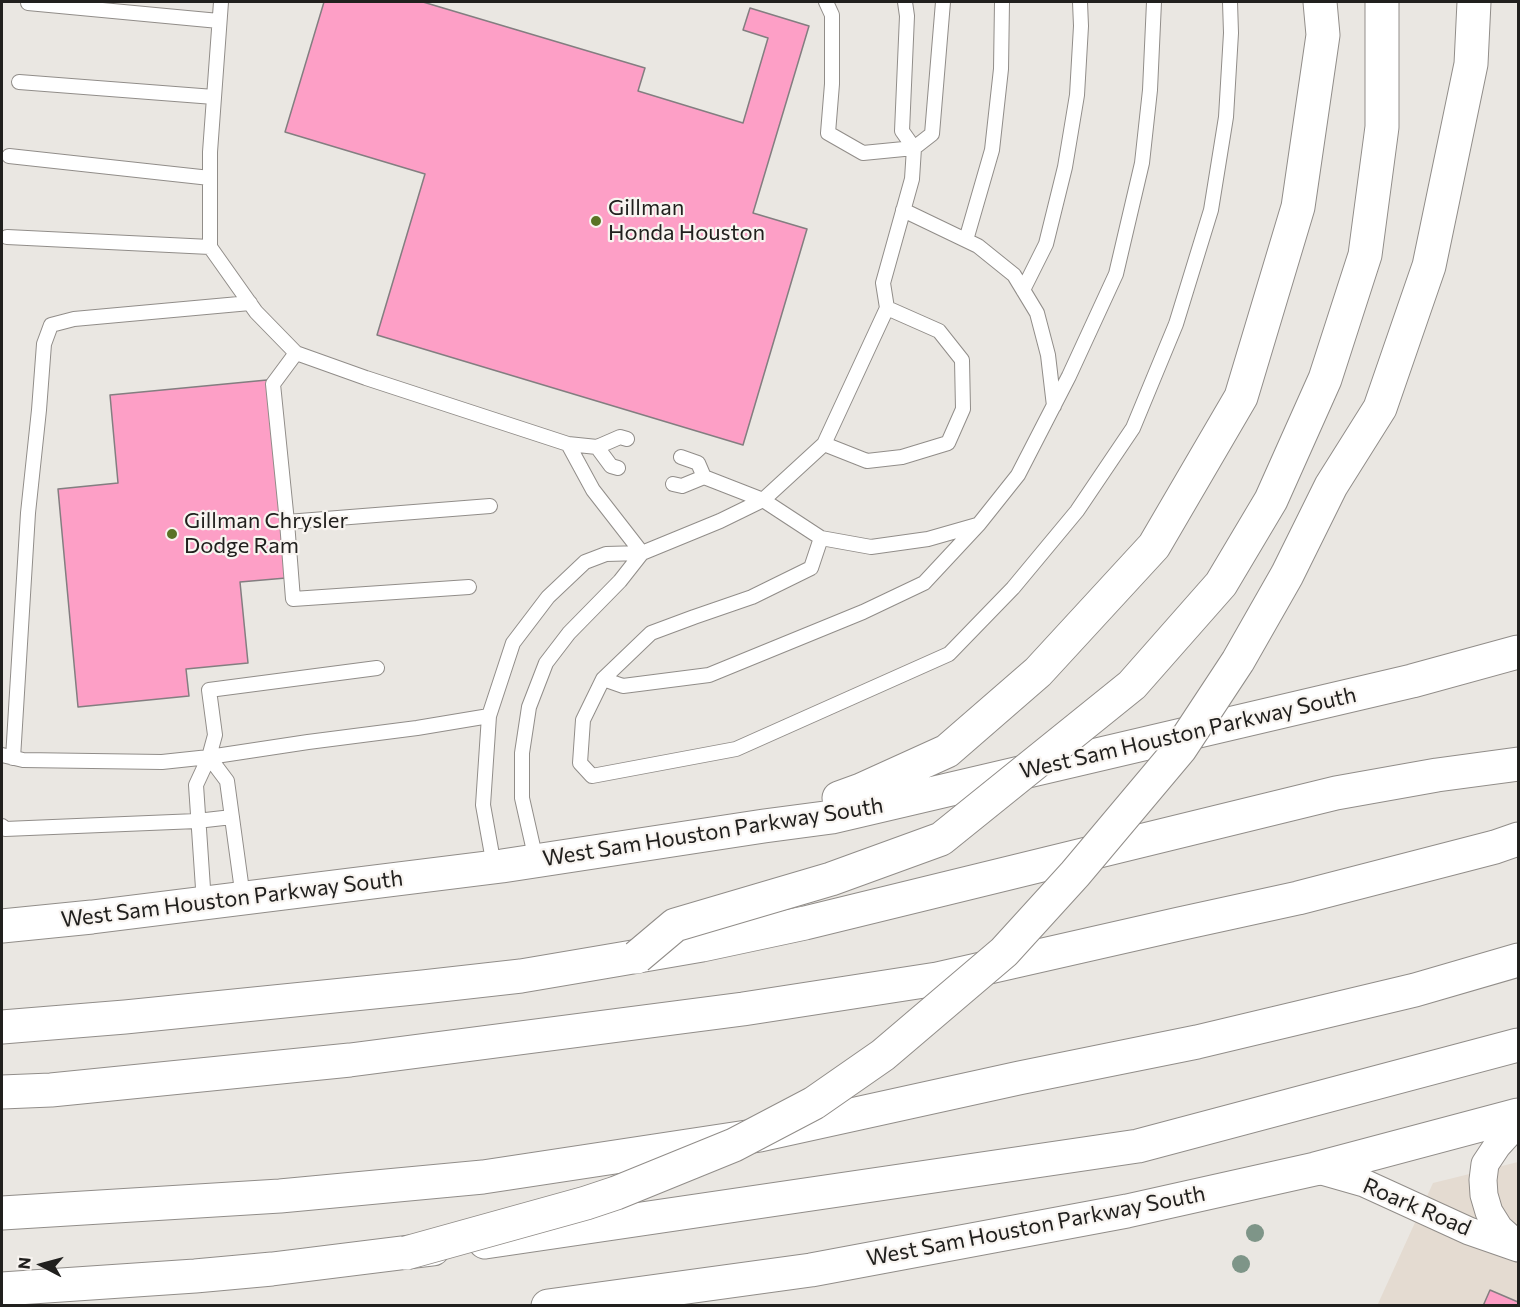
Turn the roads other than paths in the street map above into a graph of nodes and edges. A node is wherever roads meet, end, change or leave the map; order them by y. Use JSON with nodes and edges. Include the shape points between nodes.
{"nodes":[{"id":1,"x":220,"y":2,"type":"edge"},
{"id":2,"x":826,"y":2,"type":"edge"},
{"id":3,"x":905,"y":2,"type":"edge"},
{"id":4,"x":943,"y":2,"type":"edge"},
{"id":5,"x":1002,"y":2,"type":"edge"},
{"id":6,"x":1080,"y":2,"type":"edge"},
{"id":7,"x":1154,"y":2,"type":"edge"},
{"id":8,"x":1230,"y":2,"type":"edge"},
{"id":9,"x":1320,"y":2,"type":"edge"},
{"id":10,"x":1382,"y":2,"type":"edge"},
{"id":11,"x":1474,"y":2,"type":"edge"},
{"id":12,"x":28,"y":3,"type":"dead end"},
{"id":13,"x":219,"y":21,"type":"junction"},
{"id":14,"x":19,"y":82,"type":"dead end"},
{"id":15,"x":214,"y":97,"type":"junction"},
{"id":16,"x":914,"y":148,"type":"junction"},
{"id":17,"x":9,"y":156,"type":"dead end"},
{"id":18,"x":210,"y":178,"type":"junction"},
{"id":19,"x":903,"y":210,"type":"junction"},
{"id":20,"x":7,"y":237,"type":"dead end"},
{"id":21,"x":966,"y":240,"type":"junction"},
{"id":22,"x":210,"y":246,"type":"junction"},
{"id":23,"x":1023,"y":290,"type":"junction"},
{"id":24,"x":250,"y":303,"type":"junction"},
{"id":25,"x":887,"y":309,"type":"junction"},
{"id":26,"x":296,"y":353,"type":"junction"},
{"id":27,"x":1054,"y":406,"type":"junction"},
{"id":28,"x":627,"y":439,"type":"dead end"},
{"id":29,"x":568,"y":444,"type":"junction"},
{"id":30,"x":824,"y":444,"type":"junction"},
{"id":31,"x":597,"y":447,"type":"junction"},
{"id":32,"x":681,"y":457,"type":"dead end"},
{"id":33,"x":618,"y":468,"type":"dead end"},
{"id":34,"x":704,"y":477,"type":"junction"},
{"id":35,"x":673,"y":484,"type":"dead end"},
{"id":36,"x":763,"y":500,"type":"junction"},
{"id":37,"x":490,"y":506,"type":"dead end"},
{"id":38,"x":287,"y":522,"type":"junction"},
{"id":39,"x":979,"y":524,"type":"junction"},
{"id":40,"x":821,"y":538,"type":"junction"},
{"id":41,"x":642,"y":553,"type":"junction"},
{"id":42,"x":469,"y":586,"type":"dead end"},
{"id":43,"x":1518,"y":652,"type":"edge"},
{"id":44,"x":377,"y":668,"type":"dead end"},
{"id":45,"x":603,"y":679,"type":"junction"},
{"id":46,"x":489,"y":716,"type":"junction"},
{"id":47,"x":7,"y":756,"type":"edge"},
{"id":48,"x":209,"y":757,"type":"junction"},
{"id":49,"x":1518,"y":764,"type":"edge"},
{"id":50,"x":232,"y":817,"type":"junction"},
{"id":51,"x":197,"y":821,"type":"junction"},
{"id":52,"x":2,"y":826,"type":"edge"},
{"id":53,"x":764,"y":826,"type":"junction"},
{"id":54,"x":1518,"y":839,"type":"edge"},
{"id":55,"x":536,"y":860,"type":"junction"},
{"id":56,"x":494,"y":866,"type":"junction"},
{"id":57,"x":243,"y":898,"type":"junction"},
{"id":58,"x":204,"y":903,"type":"junction"},
{"id":59,"x":2,"y":926,"type":"edge"},
{"id":60,"x":637,"y":957,"type":"junction"},
{"id":61,"x":1518,"y":960,"type":"edge"},
{"id":62,"x":2,"y":1027,"type":"edge"},
{"id":63,"x":1518,"y":1045,"type":"edge"},
{"id":64,"x":2,"y":1092,"type":"edge"},
{"id":65,"x":1518,"y":1115,"type":"edge"},
{"id":66,"x":1518,"y":1123,"type":"edge"},
{"id":67,"x":1315,"y":1168,"type":"junction"},
{"id":68,"x":2,"y":1213,"type":"edge"},
{"id":69,"x":1518,"y":1247,"type":"edge"},
{"id":70,"x":406,"y":1253,"type":"junction"},
{"id":71,"x":2,"y":1289,"type":"edge"},
{"id":72,"x":548,"y":1305,"type":"edge"}],
"edges":[{"from":1,"to":13,"type":"lane"},
{"from":2,"to":16,"type":"lane","via":[[832,15],[828,133],[863,153]]},
{"from":3,"to":16,"type":"lane","via":[[902,131]]},
{"from":4,"to":16,"type":"lane","via":[[932,134]]},
{"from":5,"to":21,"type":"lane","via":[[1001,69],[992,150]]},
{"from":6,"to":23,"type":"lane","via":[[1077,95],[1065,167],[1046,244]]},
{"from":7,"to":27,"type":"lane","via":[[1142,164],[1116,274]]},
{"from":8,"to":45,"type":"lane","via":[[1226,117],[1211,210],[1176,324],[1133,428],[1077,511],[1012,588],[949,654],[736,749],[592,776],[580,763],[583,720]]},
{"from":9,"to":53,"type":"main road","via":[[1323,35],[1298,207],[1241,397],[1154,546],[1038,672],[947,751],[861,790]]},
{"from":10,"to":60,"type":"main road","bridge":true,"via":[[1382,127],[1365,255],[1316,399],[1271,500],[1221,584],[1132,685],[941,839],[831,879],[675,925]]},
{"from":11,"to":70,"type":"main road","bridge":true,"via":[[1471,64],[1429,266],[1380,408],[1331,486],[1238,661],[1180,749],[1075,874],[1005,952],[883,1054],[814,1103],[734,1145],[616,1193]]},
{"from":12,"to":13,"type":"lane"},
{"from":13,"to":15,"type":"lane"},
{"from":14,"to":15,"type":"lane"},
{"from":15,"to":18,"type":"lane"},
{"from":16,"to":19,"type":"lane","via":[[912,178]]},
{"from":17,"to":18,"type":"lane"},
{"from":18,"to":22,"type":"lane"},
{"from":19,"to":21,"type":"lane"},
{"from":19,"to":25,"type":"lane","via":[[883,283]]},
{"from":20,"to":22,"type":"lane"},
{"from":21,"to":23,"type":"lane","via":[[1014,274]]},
{"from":22,"to":24,"type":"lane"},
{"from":23,"to":27,"type":"lane","via":[[1037,313],[1048,355]]},
{"from":24,"to":26,"type":"lane"},
{"from":24,"to":47,"type":"lane","via":[[51,325],[44,344]]},
{"from":25,"to":30,"type":"lane"},
{"from":25,"to":30,"type":"lane","via":[[939,331],[962,360],[963,409],[948,443],[902,458],[867,460]]},
{"from":26,"to":29,"type":"lane"},
{"from":26,"to":38,"type":"lane","via":[[273,384]]},
{"from":27,"to":39,"type":"lane","via":[[1018,475]]},
{"from":28,"to":31,"type":"lane","via":[[620,437]]},
{"from":29,"to":31,"type":"lane"},
{"from":29,"to":41,"type":"lane","via":[[593,490]]},
{"from":30,"to":36,"type":"lane"},
{"from":31,"to":33,"type":"lane","via":[[611,466]]},
{"from":32,"to":34,"type":"lane","via":[[698,463]]},
{"from":34,"to":35,"type":"lane","via":[[682,486]]},
{"from":34,"to":36,"type":"lane"},
{"from":36,"to":40,"type":"lane"},
{"from":36,"to":41,"type":"lane"},
{"from":37,"to":38,"type":"lane"},
{"from":38,"to":42,"type":"lane","via":[[293,599]]},
{"from":39,"to":40,"type":"lane","via":[[928,540],[871,548]]},
{"from":39,"to":45,"type":"lane","via":[[924,583],[863,612],[709,675],[623,686]]},
{"from":40,"to":45,"type":"lane","via":[[812,568],[752,597],[651,633]]},
{"from":41,"to":46,"type":"lane","via":[[606,555],[585,562],[548,597],[513,643]]},
{"from":41,"to":55,"type":"lane","via":[[546,663],[529,707],[522,753],[522,798]]},
{"from":43,"to":53,"type":"main road","name":"West Sam Houston Parkway South","via":[[1412,681],[832,817]]},
{"from":44,"to":48,"type":"lane","via":[[209,690],[215,735]]},
{"from":46,"to":48,"type":"lane"},
{"from":46,"to":56,"type":"lane","via":[[483,805]]},
{"from":47,"to":48,"type":"lane","via":[[23,760],[162,762]]},
{"from":48,"to":50,"type":"lane","via":[[227,781]]},
{"from":48,"to":51,"type":"lane","via":[[196,784]]},
{"from":49,"to":60,"type":"main road","bridge":true,"via":[[1336,793],[815,921]]},
{"from":50,"to":51,"type":"lane"},
{"from":50,"to":57,"type":"lane"},
{"from":51,"to":52,"type":"lane","via":[[5,829]]},
{"from":51,"to":58,"type":"lane"},
{"from":53,"to":55,"type":"main road","name":"West Sam Houston Parkway South"},
{"from":54,"to":64,"type":"main road","bridge":true,"via":[[1298,898],[937,979],[743,1009],[350,1060]]},
{"from":55,"to":56,"type":"main road","name":"West Sam Houston Parkway South"},
{"from":56,"to":57,"type":"main road","name":"West Sam Houston Parkway South"},
{"from":57,"to":58,"type":"main road","name":"West Sam Houston Parkway South"},
{"from":58,"to":59,"type":"main road","name":"West Sam Houston Parkway South"},
{"from":60,"to":62,"type":"main road","via":[[423,987]]},
{"from":61,"to":68,"type":"main road","via":[[1415,990],[1197,1042],[760,1135],[483,1177],[279,1196]]},
{"from":63,"to":70,"type":"main road","bridge":true,"via":[[1138,1146]]},
{"from":65,"to":67,"type":"main road","name":"West Sam Houston Parkway South"},
{"from":66,"to":69,"type":"street","name":"Roark Road","via":[[1485,1164],[1483,1180],[1489,1212]]},
{"from":67,"to":69,"type":"street","name":"Roark Road","via":[[1364,1183],[1469,1231]]},
{"from":67,"to":72,"type":"main road","name":"West Sam Houston Parkway South","via":[[1127,1211],[811,1270]]},
{"from":70,"to":71,"type":"main road","via":[[206,1275]]}]}
